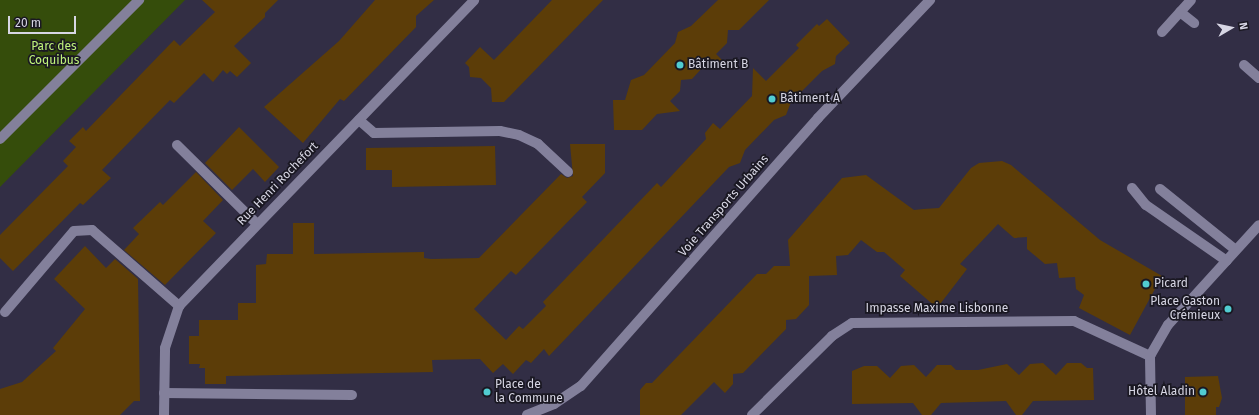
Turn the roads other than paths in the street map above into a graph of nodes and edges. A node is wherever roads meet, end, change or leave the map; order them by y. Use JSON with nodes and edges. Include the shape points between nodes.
{"nodes":[{"id":1,"x":139,"y":0,"type":"edge"},
{"id":2,"x":474,"y":0,"type":"edge"},
{"id":3,"x":930,"y":0,"type":"edge"},
{"id":4,"x":1190,"y":0,"type":"edge"},
{"id":5,"x":1180,"y":12,"type":"junction"},
{"id":6,"x":1194,"y":23,"type":"dead end"},
{"id":7,"x":1162,"y":32,"type":"dead end"},
{"id":8,"x":1244,"y":65,"type":"dead end"},
{"id":9,"x":1259,"y":78,"type":"edge"},
{"id":10,"x":359,"y":120,"type":"junction"},
{"id":11,"x":0,"y":139,"type":"edge"},
{"id":12,"x":177,"y":146,"type":"dead end"},
{"id":13,"x":568,"y":172,"type":"dead end"},
{"id":14,"x":1132,"y":188,"type":"dead end"},
{"id":15,"x":1160,"y":189,"type":"dead end"},
{"id":16,"x":257,"y":224,"type":"junction"},
{"id":17,"x":1259,"y":225,"type":"edge"},
{"id":18,"x":1236,"y":250,"type":"junction"},
{"id":19,"x":1227,"y":261,"type":"junction"},
{"id":20,"x":178,"y":306,"type":"junction"},
{"id":21,"x":5,"y":312,"type":"dead end"},
{"id":22,"x":1150,"y":356,"type":"junction"},
{"id":23,"x":164,"y":393,"type":"junction"},
{"id":24,"x":352,"y":395,"type":"dead end"},
{"id":25,"x":164,"y":415,"type":"edge"},
{"id":26,"x":528,"y":415,"type":"edge"},
{"id":27,"x":752,"y":415,"type":"edge"},
{"id":28,"x":1151,"y":415,"type":"edge"}],
"edges":[{"from":1,"to":11,"type":"street"},
{"from":2,"to":10,"type":"street","name":"Rue Henri Rochefort"},
{"from":3,"to":26,"type":"street","name":"Voie Transports Urbains","via":[[818,118],[581,386],[554,404]]},
{"from":4,"to":5,"type":"street"},
{"from":5,"to":6,"type":"street"},
{"from":5,"to":7,"type":"street"},
{"from":8,"to":9,"type":"street"},
{"from":10,"to":13,"type":"street","via":[[374,133],[500,131],[519,135],[538,144]]},
{"from":10,"to":16,"type":"street","name":"Rue Henri Rochefort"},
{"from":12,"to":16,"type":"street"},
{"from":14,"to":19,"type":"street","via":[[1146,206]]},
{"from":15,"to":18,"type":"street"},
{"from":16,"to":20,"type":"street","name":"Rue Henri Rochefort"},
{"from":17,"to":18,"type":"street"},
{"from":18,"to":19,"type":"street"},
{"from":19,"to":22,"type":"street","via":[[1168,325]]},
{"from":20,"to":21,"type":"street","via":[[92,230],[74,231]]},
{"from":20,"to":23,"type":"street","name":"Rue Henri Rochefort","via":[[165,348]]},
{"from":22,"to":27,"type":"street","name":"Impasse Maxime Lisbonne","via":[[1074,321],[852,323],[832,336]]},
{"from":22,"to":28,"type":"street"},
{"from":23,"to":24,"type":"street"},
{"from":23,"to":25,"type":"street","name":"Rue Henri Rochefort"}]}
